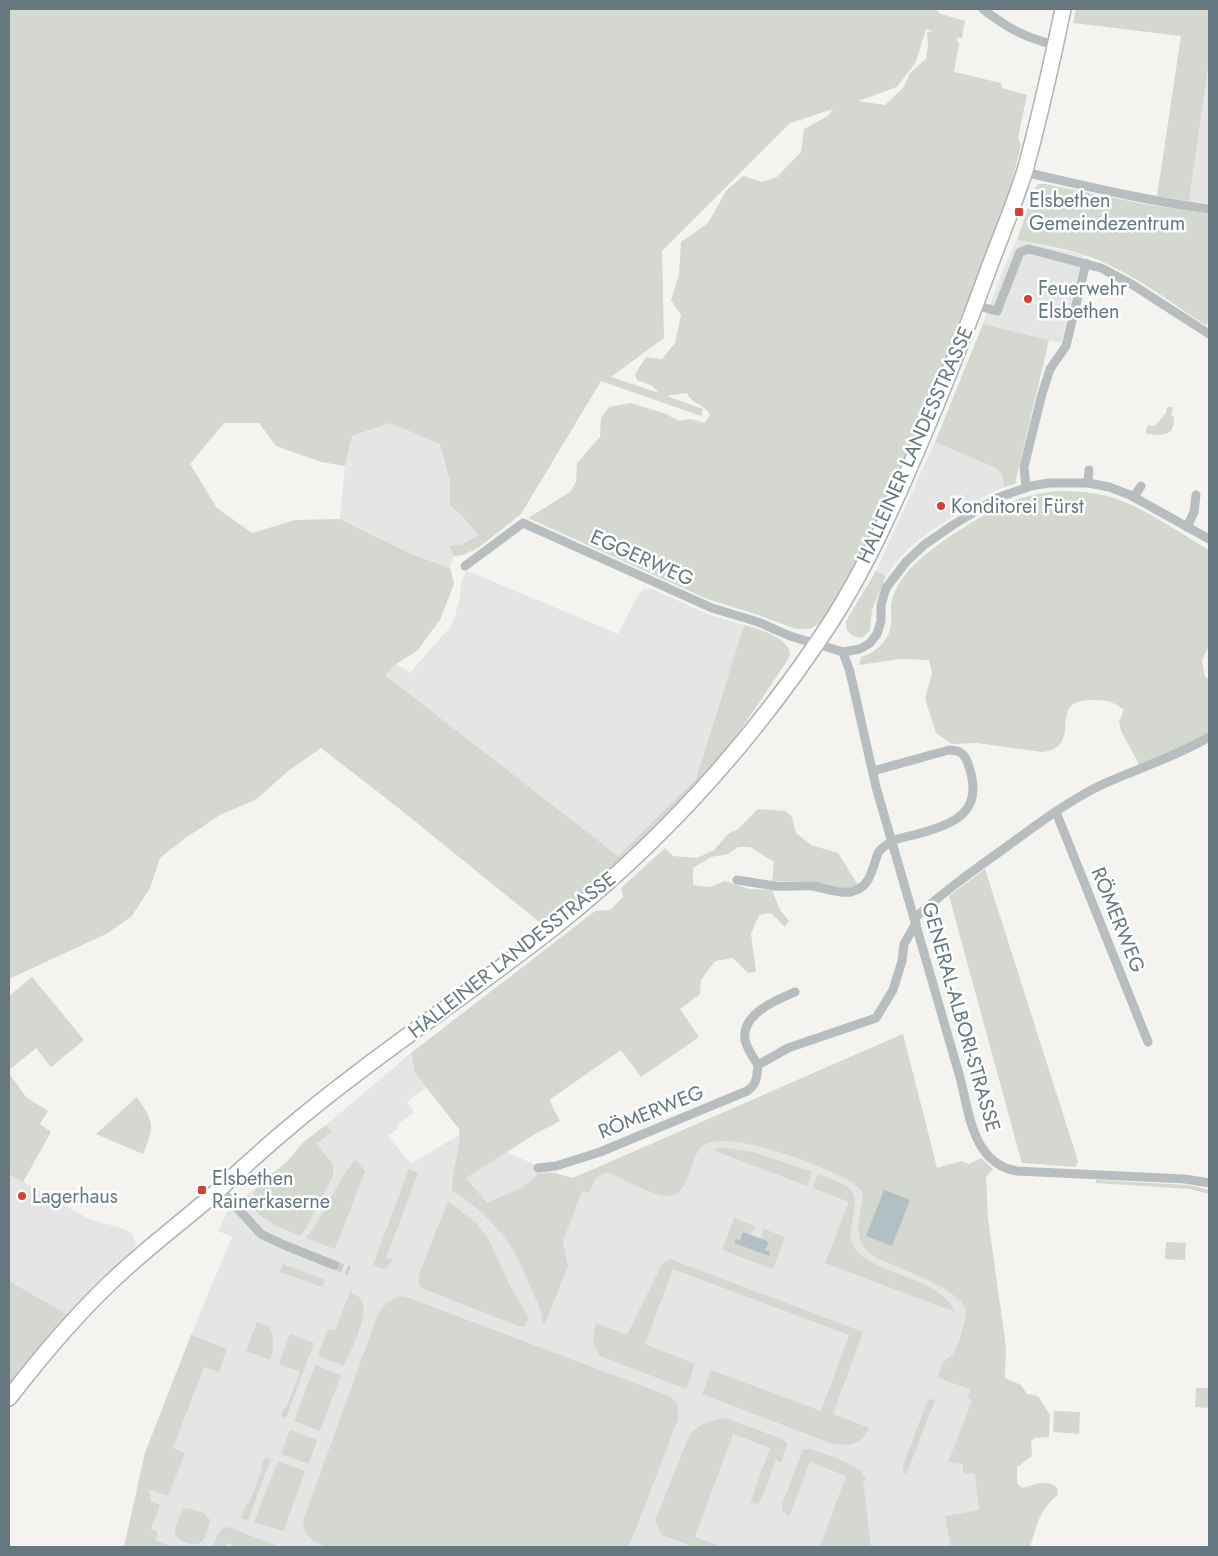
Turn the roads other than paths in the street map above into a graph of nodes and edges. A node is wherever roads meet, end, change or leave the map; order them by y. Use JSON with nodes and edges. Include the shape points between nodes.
{"nodes":[{"id":1,"x":983,"y":9,"type":"edge"},
{"id":2,"x":1064,"y":9,"type":"edge"},
{"id":3,"x":1055,"y":45,"type":"junction"},
{"id":4,"x":1024,"y":172,"type":"junction"},
{"id":5,"x":1209,"y":208,"type":"edge"},
{"id":6,"x":1086,"y":263,"type":"junction"},
{"id":7,"x":975,"y":305,"type":"junction"},
{"id":8,"x":1166,"y":307,"type":"junction"},
{"id":9,"x":1161,"y":316,"type":"dead end"},
{"id":10,"x":1209,"y":334,"type":"edge"},
{"id":11,"x":1089,"y":470,"type":"dead end"},
{"id":12,"x":1088,"y":483,"type":"junction"},
{"id":13,"x":1141,"y":486,"type":"dead end"},
{"id":14,"x":1026,"y":487,"type":"junction"},
{"id":15,"x":1196,"y":495,"type":"dead end"},
{"id":16,"x":1134,"y":497,"type":"junction"},
{"id":17,"x":1187,"y":527,"type":"junction"},
{"id":18,"x":1209,"y":539,"type":"edge"},
{"id":19,"x":465,"y":566,"type":"dead end"},
{"id":20,"x":816,"y":643,"type":"junction"},
{"id":21,"x":843,"y":652,"type":"junction"},
{"id":22,"x":1209,"y":737,"type":"edge"},
{"id":23,"x":872,"y":771,"type":"junction"},
{"id":24,"x":1056,"y":812,"type":"junction"},
{"id":25,"x":892,"y":841,"type":"junction"},
{"id":26,"x":738,"y":880,"type":"dead end"},
{"id":27,"x":916,"y":921,"type":"junction"},
{"id":28,"x":795,"y":992,"type":"dead end"},
{"id":29,"x":1148,"y":1042,"type":"dead end"},
{"id":30,"x":758,"y":1065,"type":"junction"},
{"id":31,"x":538,"y":1168,"type":"dead end"},
{"id":32,"x":1209,"y":1183,"type":"edge"},
{"id":33,"x":220,"y":1189,"type":"junction"},
{"id":34,"x":334,"y":1265,"type":"tunnel mouth"},
{"id":35,"x":9,"y":1398,"type":"edge"}],
"edges":[{"from":1,"to":3,"type":"street","via":[[1015,31]]},
{"from":2,"to":3,"type":"main road","name":"HALLEINER LANDESSTRASSE"},
{"from":3,"to":4,"type":"main road","name":"HALLEINER LANDESSTRASSE"},
{"from":4,"to":5,"type":"street","via":[[1100,190]]},
{"from":4,"to":7,"type":"main road","name":"HALLEINER LANDESSTRASSE"},
{"from":6,"to":7,"type":"street","via":[[1029,249],[1020,252],[997,311]]},
{"from":6,"to":8,"type":"street","via":[[1133,285]]},
{"from":6,"to":14,"type":"street","via":[[1066,346],[1050,369],[1042,394],[1024,467]]},
{"from":7,"to":20,"type":"main road","name":"HALLEINER LANDESSTRASSE","via":[[943,392],[892,508],[856,580]]},
{"from":8,"to":9,"type":"street"},
{"from":8,"to":10,"type":"street"},
{"from":11,"to":12,"type":"street"},
{"from":12,"to":14,"type":"street","via":[[1049,483]]},
{"from":12,"to":16,"type":"street"},
{"from":13,"to":16,"type":"street"},
{"from":14,"to":21,"type":"street","via":[[974,511],[917,552],[886,588],[877,634],[860,649]]},
{"from":15,"to":17,"type":"street","via":[[1194,512]]},
{"from":16,"to":17,"type":"street"},
{"from":17,"to":18,"type":"street"},
{"from":19,"to":20,"type":"street","name":"EGGERWEG","via":[[523,524],[702,604]]},
{"from":20,"to":21,"type":"street"},
{"from":20,"to":33,"type":"main road","name":"HALLEINER LANDESSTRASSE","via":[[718,772],[615,876],[554,927],[280,1134]]},
{"from":21,"to":23,"type":"street","name":"GENERAL-ALBORI-STRASSE"},
{"from":22,"to":24,"type":"street","via":[[1188,750],[1101,786]]},
{"from":23,"to":25,"type":"street","name":"GENERAL-ALBORI-STRASSE"},
{"from":23,"to":25,"type":"street","via":[[949,750],[962,753],[969,767],[974,790],[966,811],[939,828]]},
{"from":24,"to":27,"type":"street","via":[[941,894]]},
{"from":24,"to":29,"type":"street","name":"RÖMERWEG"},
{"from":25,"to":26,"type":"street","via":[[879,852],[868,881],[850,892]]},
{"from":25,"to":27,"type":"street","name":"GENERAL-ALBORI-STRASSE"},
{"from":27,"to":30,"type":"street","via":[[904,944],[893,990],[876,1018],[788,1048]]},
{"from":27,"to":32,"type":"street","name":"GENERAL-ALBORI-STRASSE","via":[[972,1129],[986,1154],[1003,1167],[1017,1171]]},
{"from":28,"to":30,"type":"street","via":[[763,1008],[750,1020],[745,1041]]},
{"from":30,"to":31,"type":"street","name":"RÖMERWEG","via":[[757,1080],[747,1092],[600,1152],[556,1166]]},
{"from":33,"to":34,"type":"street","via":[[261,1234]]},
{"from":33,"to":35,"type":"main road","name":"HALLEINER LANDESSTRASSE","via":[[110,1282]]}]}
